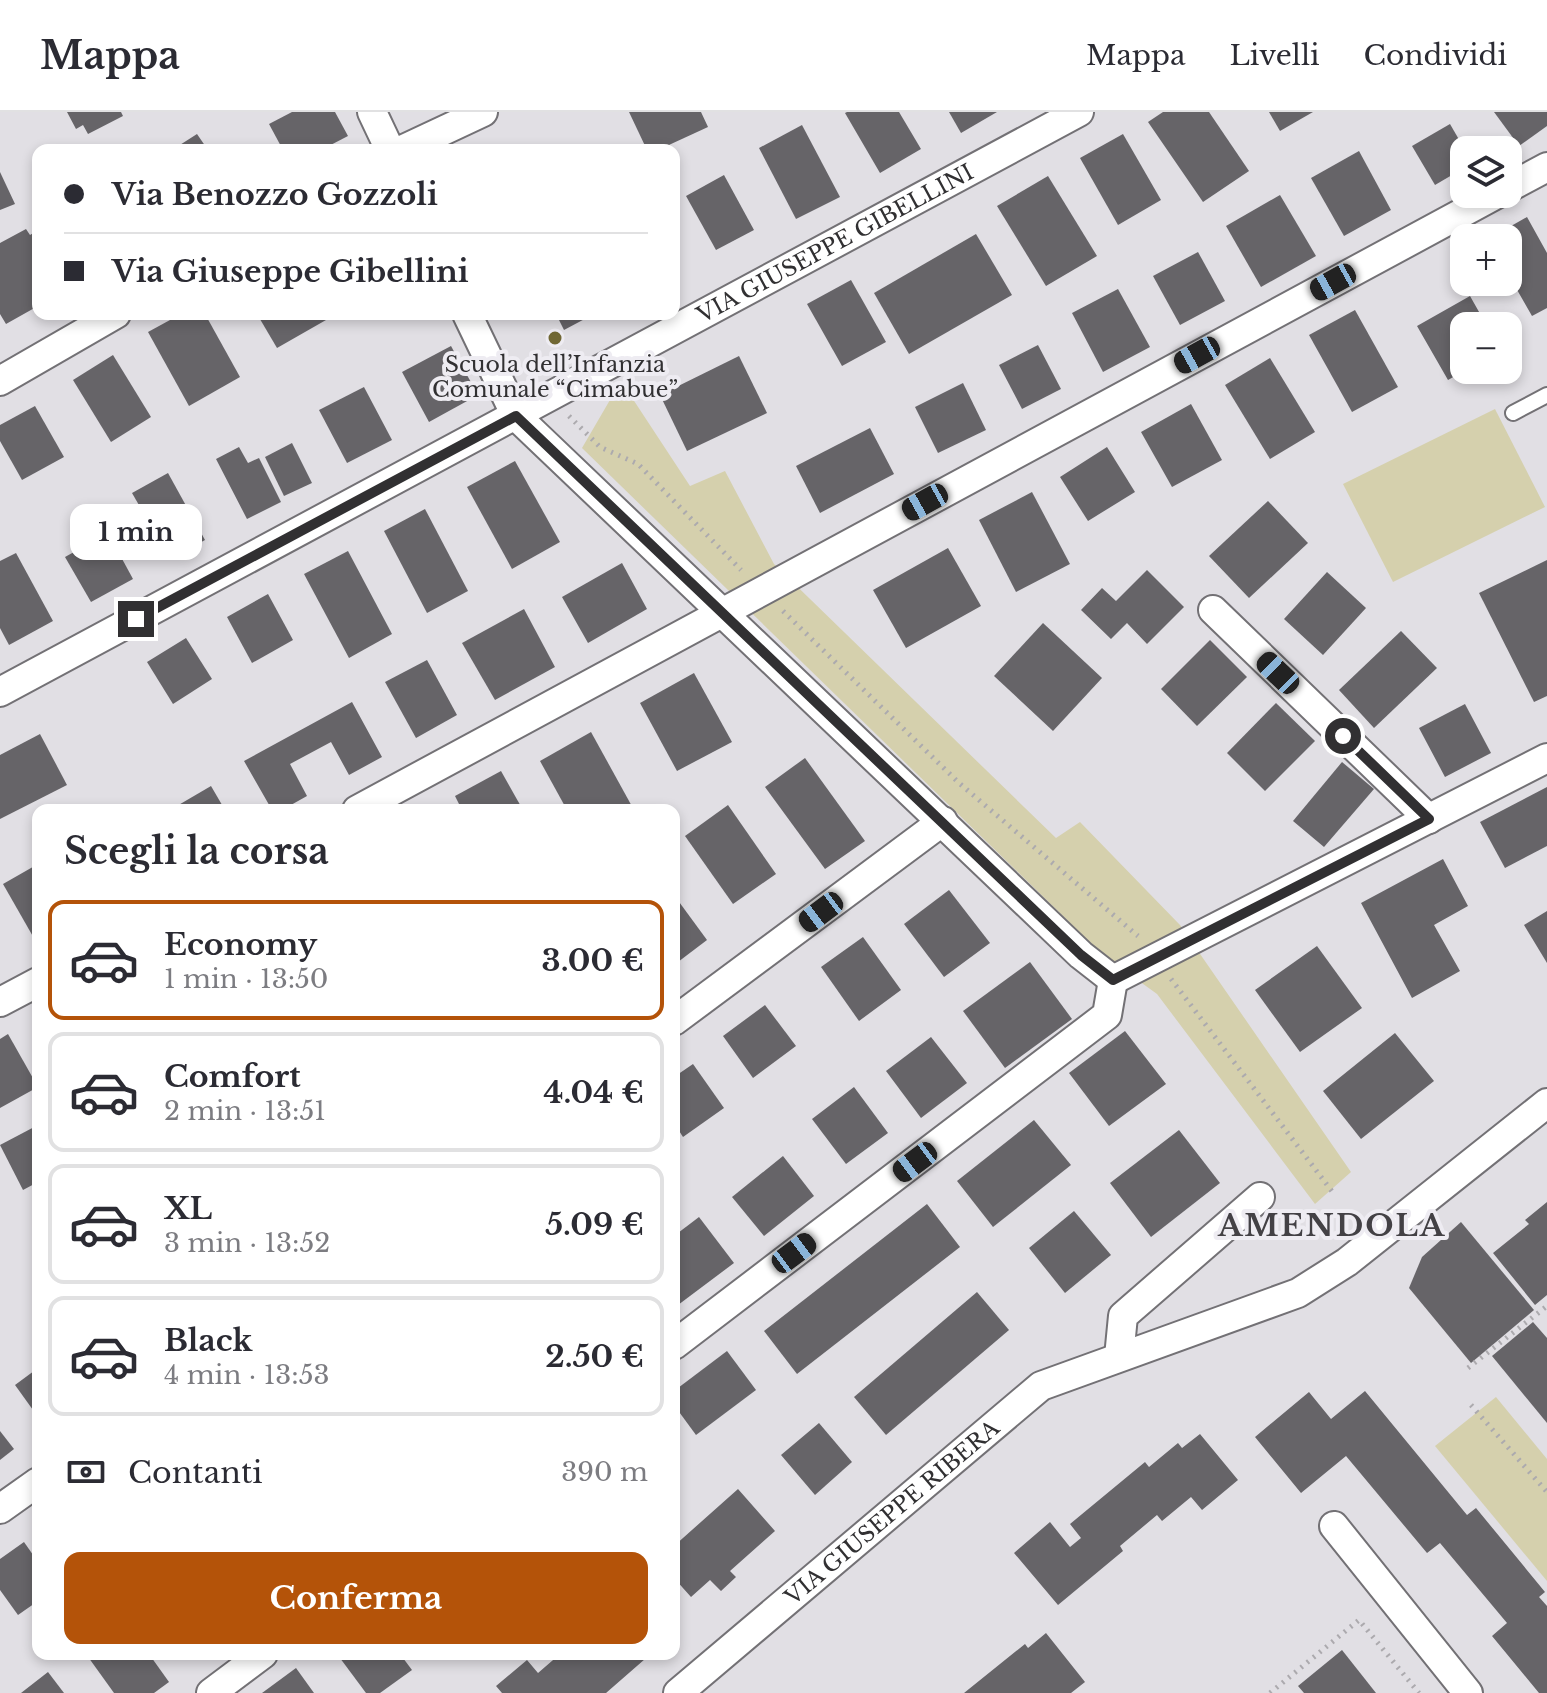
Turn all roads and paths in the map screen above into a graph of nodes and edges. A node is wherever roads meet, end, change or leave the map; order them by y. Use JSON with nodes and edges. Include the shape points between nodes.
{"nodes":[{"id":1,"x":372,"y":112,"type":"edge"},
{"id":2,"x":483,"y":112,"type":"edge"},
{"id":3,"x":1079,"y":112,"type":"edge"},
{"id":4,"x":387,"y":144,"type":"edge"},
{"id":5,"x":415,"y":144,"type":"edge"},
{"id":6,"x":1547,"y":167,"type":"edge"},
{"id":7,"x":1522,"y":180,"type":"edge"},
{"id":8,"x":1471,"y":208,"type":"edge"},
{"id":9,"x":106,"y":320,"type":"edge"},
{"id":10,"x":470,"y":320,"type":"edge"},
{"id":11,"x":0,"y":381,"type":"edge"},
{"id":12,"x":1547,"y":395,"type":"edge"},
{"id":13,"x":551,"y":398,"type":"junction"},
{"id":14,"x":1513,"y":413,"type":"dead end"},
{"id":15,"x":516,"y":416,"type":"junction"},
{"id":16,"x":762,"y":590,"type":"junction"},
{"id":17,"x":723,"y":610,"type":"junction"},
{"id":18,"x":1213,"y":610,"type":"dead end"},
{"id":19,"x":0,"y":692,"type":"edge"},
{"id":20,"x":1547,"y":758,"type":"edge"},
{"id":21,"x":368,"y":804,"type":"edge"},
{"id":22,"x":1429,"y":819,"type":"junction"},
{"id":23,"x":943,"y":821,"type":"junction"},
{"id":24,"x":1154,"y":957,"type":"junction"},
{"id":25,"x":1113,"y":980,"type":"junction"},
{"id":26,"x":32,"y":985,"type":"edge"},
{"id":27,"x":0,"y":1002,"type":"edge"},
{"id":28,"x":680,"y":1017,"type":"edge"},
{"id":29,"x":1547,"y":1103,"type":"edge"},
{"id":30,"x":1334,"y":1194,"type":"dead end"},
{"id":31,"x":1260,"y":1197,"type":"dead end"},
{"id":32,"x":1547,"y":1306,"type":"edge"},
{"id":33,"x":680,"y":1340,"type":"edge"},
{"id":34,"x":1119,"y":1357,"type":"junction"},
{"id":35,"x":1468,"y":1368,"type":"dead end"},
{"id":36,"x":1471,"y":1405,"type":"dead end"},
{"id":37,"x":32,"y":1486,"type":"edge"},
{"id":38,"x":1547,"y":1492,"type":"edge"},
{"id":39,"x":0,"y":1509,"type":"edge"},
{"id":40,"x":1334,"y":1526,"type":"dead end"},
{"id":41,"x":255,"y":1660,"type":"edge"},
{"id":42,"x":211,"y":1693,"type":"edge"},
{"id":43,"x":678,"y":1693,"type":"edge"},
{"id":44,"x":1270,"y":1693,"type":"edge"},
{"id":45,"x":1419,"y":1693,"type":"edge"},
{"id":46,"x":1468,"y":1693,"type":"edge"}],
"edges":[{"from":1,"to":4,"type":"street"},
{"from":2,"to":5,"type":"street"},
{"from":3,"to":13,"type":"street","name":"VIA GIUSEPPE GIBELLINI"},
{"from":6,"to":7,"type":"street"},
{"from":8,"to":16,"type":"street"},
{"from":9,"to":11,"type":"street"},
{"from":10,"to":15,"type":"street"},
{"from":12,"to":14,"type":"lane"},
{"from":13,"to":15,"type":"street","name":"VIA GIUSEPPE GIBELLINI"},
{"from":13,"to":16,"type":"path","via":[[600,447],[638,464]]},
{"from":15,"to":17,"type":"street"},
{"from":15,"to":19,"type":"street","name":"VIA GIUSEPPE GIBELLINI"},
{"from":16,"to":17,"type":"street"},
{"from":16,"to":24,"type":"path","via":[[959,783],[1140,938]]},
{"from":17,"to":21,"type":"street"},
{"from":17,"to":23,"type":"street"},
{"from":18,"to":22,"type":"street"},
{"from":20,"to":22,"type":"street"},
{"from":22,"to":24,"type":"street"},
{"from":23,"to":25,"type":"street"},
{"from":23,"to":28,"type":"street"},
{"from":24,"to":25,"type":"street"},
{"from":24,"to":30,"type":"path"},
{"from":25,"to":33,"type":"street","via":[[1107,1015]]},
{"from":26,"to":27,"type":"street"},
{"from":29,"to":34,"type":"street","name":"VIA GIUSEPPE RIBERA","via":[[1347,1262],[1298,1293]]},
{"from":31,"to":34,"type":"street","via":[[1123,1316]]},
{"from":32,"to":35,"type":"path"},
{"from":34,"to":43,"type":"street","name":"VIA GIUSEPPE RIBERA","via":[[1041,1386]]},
{"from":36,"to":38,"type":"path"},
{"from":37,"to":39,"type":"street"},
{"from":40,"to":46,"type":"street"},
{"from":41,"to":42,"type":"street"},
{"from":44,"to":45,"type":"path","via":[[1359,1620]]}]}
